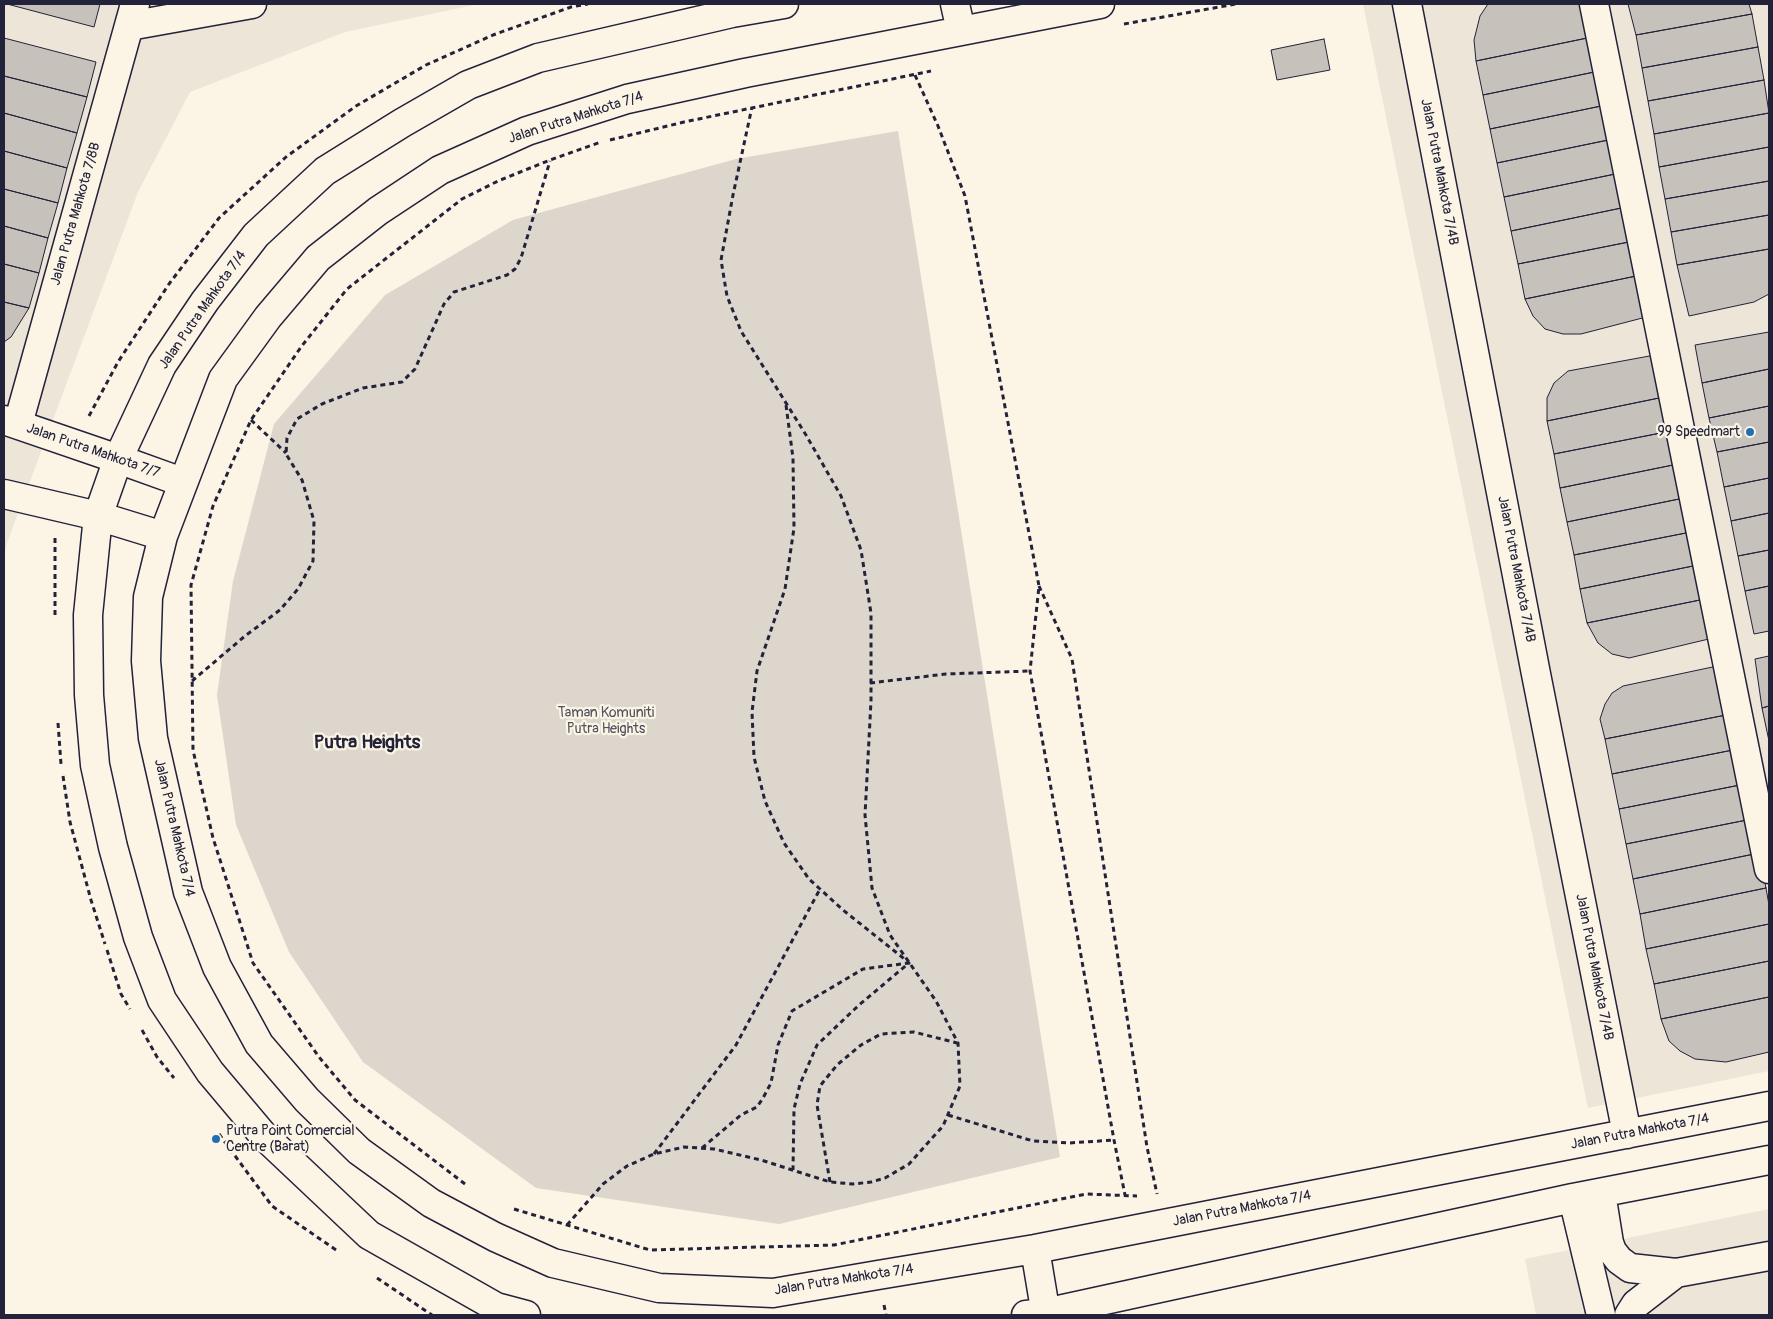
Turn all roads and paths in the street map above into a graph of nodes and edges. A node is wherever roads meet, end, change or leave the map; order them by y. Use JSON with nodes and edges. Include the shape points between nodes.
{"nodes":[{"id":1,"x":252,"y":4,"type":"edge"},
{"id":2,"x":588,"y":4,"type":"edge"},
{"id":3,"x":784,"y":4,"type":"edge"},
{"id":4,"x":954,"y":4,"type":"edge"},
{"id":5,"x":1100,"y":4,"type":"edge"},
{"id":6,"x":1236,"y":4,"type":"edge"},
{"id":7,"x":1407,"y":4,"type":"edge"},
{"id":8,"x":1594,"y":4,"type":"edge"},
{"id":9,"x":132,"y":15,"type":"edge"},
{"id":10,"x":1122,"y":24,"type":"dead end"},
{"id":11,"x":962,"y":31,"type":"junction"},
{"id":12,"x":935,"y":70,"type":"dead end"},
{"id":13,"x":745,"y":73,"type":"junction"},
{"id":14,"x":916,"y":75,"type":"junction"},
{"id":15,"x":752,"y":108,"type":"junction"},
{"id":16,"x":550,"y":160,"type":"junction"},
{"id":17,"x":785,"y":402,"type":"junction"},
{"id":18,"x":251,"y":420,"type":"junction"},
{"id":19,"x":11,"y":422,"type":"edge"},
{"id":20,"x":74,"y":444,"type":"junction"},
{"id":21,"x":286,"y":454,"type":"junction"},
{"id":22,"x":118,"y":458,"type":"junction"},
{"id":23,"x":182,"y":482,"type":"junction"},
{"id":24,"x":4,"y":494,"type":"edge"},
{"id":25,"x":56,"y":506,"type":"junction"},
{"id":26,"x":98,"y":516,"type":"junction"},
{"id":27,"x":162,"y":536,"type":"junction"},
{"id":28,"x":1039,"y":586,"type":"junction"},
{"id":29,"x":55,"y":621,"type":"dead end"},
{"id":30,"x":1030,"y":671,"type":"junction"},
{"id":31,"x":192,"y":681,"type":"junction"},
{"id":32,"x":870,"y":684,"type":"junction"},
{"id":33,"x":58,"y":716,"type":"dead end"},
{"id":34,"x":61,"y":764,"type":"dead end"},
{"id":35,"x":63,"y":774,"type":"dead end"},
{"id":36,"x":1769,"y":869,"type":"edge"},
{"id":37,"x":820,"y":889,"type":"junction"},
{"id":38,"x":909,"y":963,"type":"junction"},
{"id":39,"x":130,"y":1010,"type":"dead end"},
{"id":40,"x":139,"y":1025,"type":"dead end"},
{"id":41,"x":958,"y":1043,"type":"junction"},
{"id":42,"x":175,"y":1080,"type":"dead end"},
{"id":43,"x":1769,"y":1106,"type":"edge"},
{"id":44,"x":948,"y":1115,"type":"junction"},
{"id":45,"x":218,"y":1133,"type":"dead end"},
{"id":46,"x":1627,"y":1134,"type":"junction"},
{"id":47,"x":1114,"y":1140,"type":"junction"},
{"id":48,"x":702,"y":1148,"type":"junction"},
{"id":49,"x":654,"y":1154,"type":"junction"},
{"id":50,"x":1769,"y":1160,"type":"edge"},
{"id":51,"x":793,"y":1170,"type":"junction"},
{"id":52,"x":830,"y":1182,"type":"junction"},
{"id":53,"x":473,"y":1190,"type":"dead end"},
{"id":54,"x":1600,"y":1193,"type":"junction"},
{"id":55,"x":1125,"y":1196,"type":"junction"},
{"id":56,"x":1141,"y":1196,"type":"dead end"},
{"id":57,"x":1149,"y":1196,"type":"dead end"},
{"id":58,"x":1573,"y":1198,"type":"junction"},
{"id":59,"x":506,"y":1207,"type":"dead end"},
{"id":60,"x":567,"y":1225,"type":"junction"},
{"id":61,"x":1035,"y":1249,"type":"junction"},
{"id":62,"x":343,"y":1254,"type":"dead end"},
{"id":63,"x":1769,"y":1256,"type":"edge"},
{"id":64,"x":1676,"y":1273,"type":"junction"},
{"id":65,"x":375,"y":1276,"type":"dead end"},
{"id":66,"x":432,"y":1315,"type":"edge"},
{"id":67,"x":526,"y":1315,"type":"edge"},
{"id":68,"x":1039,"y":1315,"type":"edge"},
{"id":69,"x":1600,"y":1315,"type":"edge"},
{"id":70,"x":1629,"y":1315,"type":"edge"}],
"edges":[{"from":1,"to":9,"type":"street"},
{"from":2,"to":20,"type":"path","via":[[493,35],[426,65],[356,106],[286,157],[219,218],[169,284],[118,362]]},
{"from":3,"to":22,"type":"street","name":"Jalan Putra Mahkota 7/4","via":[[538,58],[468,85],[325,171],[256,235],[205,301],[162,365]]},
{"from":4,"to":11,"type":"street"},
{"from":5,"to":11,"type":"street","name":"Jalan Putra Mahkota 7/4"},
{"from":6,"to":10,"type":"path"},
{"from":7,"to":46,"type":"street","name":"Jalan Putra Mahkota 7/4B"},
{"from":8,"to":36,"type":"street"},
{"from":9,"to":19,"type":"street","name":"Jalan Putra Mahkota 7/8B"},
{"from":11,"to":13,"type":"street","name":"Jalan Putra Mahkota 7/4"},
{"from":12,"to":14,"type":"path"},
{"from":13,"to":15,"type":"path"},
{"from":13,"to":23,"type":"street","name":"Jalan Putra Mahkota 7/4","via":[[627,99],[527,131],[440,170],[378,211],[318,258],[268,317],[223,379]]},
{"from":14,"to":15,"type":"path"},
{"from":14,"to":28,"type":"path","via":[[965,196]]},
{"from":15,"to":16,"type":"path","via":[[610,140]]},
{"from":15,"to":17,"type":"path","via":[[721,260],[726,296],[741,331]]},
{"from":16,"to":18,"type":"path","via":[[462,199],[347,289],[301,347]]},
{"from":16,"to":21,"type":"path","via":[[515,269],[507,275],[454,292],[444,304],[415,369],[402,382],[363,388],[322,404],[297,419],[287,438]]},
{"from":17,"to":32,"type":"path","via":[[841,496],[861,550],[871,613]]},
{"from":17,"to":37,"type":"path","via":[[793,458],[794,528],[785,589],[757,672],[752,712],[754,757],[765,801],[784,843]]},
{"from":18,"to":21,"type":"path"},
{"from":18,"to":31,"type":"path","via":[[213,506],[191,585]]},
{"from":19,"to":20,"type":"street","name":"Jalan Putra Mahkota 7/7"},
{"from":20,"to":22,"type":"street","name":"Jalan Putra Mahkota 7/7"},
{"from":21,"to":31,"type":"path","via":[[302,480],[314,521],[313,561],[298,589],[280,610]]},
{"from":22,"to":23,"type":"street","name":"Jalan Putra Mahkota 7/7"},
{"from":22,"to":26,"type":"street","name":"Jalan Putra Mahkota 7/4"},
{"from":23,"to":27,"type":"street","name":"Jalan Putra Mahkota 7/4"},
{"from":24,"to":25,"type":"street"},
{"from":25,"to":26,"type":"street"},
{"from":25,"to":29,"type":"path"},
{"from":26,"to":27,"type":"street"},
{"from":26,"to":67,"type":"street","name":"Jalan Putra Mahkota 7/4","via":[[88,616],[89,696],[96,765],[112,846],[138,937],[162,1000],[210,1072],[263,1135],[369,1236],[496,1306]]},
{"from":27,"to":61,"type":"street","name":"Jalan Putra Mahkota 7/4","via":[[148,596],[146,661],[153,738],[188,892],[217,967],[259,1044],[307,1100],[358,1151],[431,1203],[495,1237],[553,1263],[659,1288],[773,1293]]},
{"from":28,"to":30,"type":"path"},
{"from":28,"to":57,"type":"path","via":[[1072,659],[1157,1197]]},
{"from":30,"to":32,"type":"path","via":[[946,674]]},
{"from":30,"to":47,"type":"path"},
{"from":31,"to":53,"type":"path","via":[[193,750],[213,838],[253,963],[319,1057],[355,1100]]},
{"from":32,"to":38,"type":"path","via":[[865,815],[872,888],[890,935]]},
{"from":33,"to":34,"type":"path"},
{"from":35,"to":39,"type":"path","via":[[70,822],[91,900],[121,994]]},
{"from":37,"to":38,"type":"path"},
{"from":37,"to":49,"type":"path","via":[[736,1045]]},
{"from":38,"to":41,"type":"path","via":[[936,1001]]},
{"from":38,"to":48,"type":"path","via":[[864,969],[792,1011],[778,1045],[771,1083],[763,1098],[757,1107],[741,1115]]},
{"from":38,"to":51,"type":"path","via":[[817,1046],[800,1084],[794,1109]]},
{"from":40,"to":42,"type":"path"},
{"from":41,"to":44,"type":"path","via":[[960,1086]]},
{"from":41,"to":52,"type":"path","via":[[914,1032],[881,1034],[861,1045],[837,1065],[820,1086],[817,1105]]},
{"from":43,"to":46,"type":"street","name":"Jalan Putra Mahkota 7/4"},
{"from":44,"to":47,"type":"path","via":[[1033,1141]]},
{"from":44,"to":52,"type":"path","via":[[944,1126],[909,1164],[885,1178],[853,1184]]},
{"from":45,"to":62,"type":"path","via":[[272,1206]]},
{"from":46,"to":61,"type":"street","name":"Jalan Putra Mahkota 7/4"},
{"from":47,"to":55,"type":"path"},
{"from":48,"to":49,"type":"path","via":[[684,1147]]},
{"from":48,"to":51,"type":"path"},
{"from":49,"to":60,"type":"path","via":[[627,1166],[603,1184]]},
{"from":50,"to":54,"type":"street"},
{"from":51,"to":52,"type":"path"},
{"from":54,"to":58,"type":"street"},
{"from":54,"to":64,"type":"street","via":[[1609,1242],[1619,1260],[1630,1268]]},
{"from":55,"to":56,"type":"path"},
{"from":55,"to":60,"type":"path","via":[[1086,1194],[834,1245],[650,1250]]},
{"from":58,"to":68,"type":"street"},
{"from":58,"to":69,"type":"street"},
{"from":59,"to":60,"type":"path"},
{"from":61,"to":68,"type":"street"},
{"from":63,"to":64,"type":"street"},
{"from":64,"to":70,"type":"street","via":[[1636,1304]]},
{"from":65,"to":66,"type":"path"}]}
